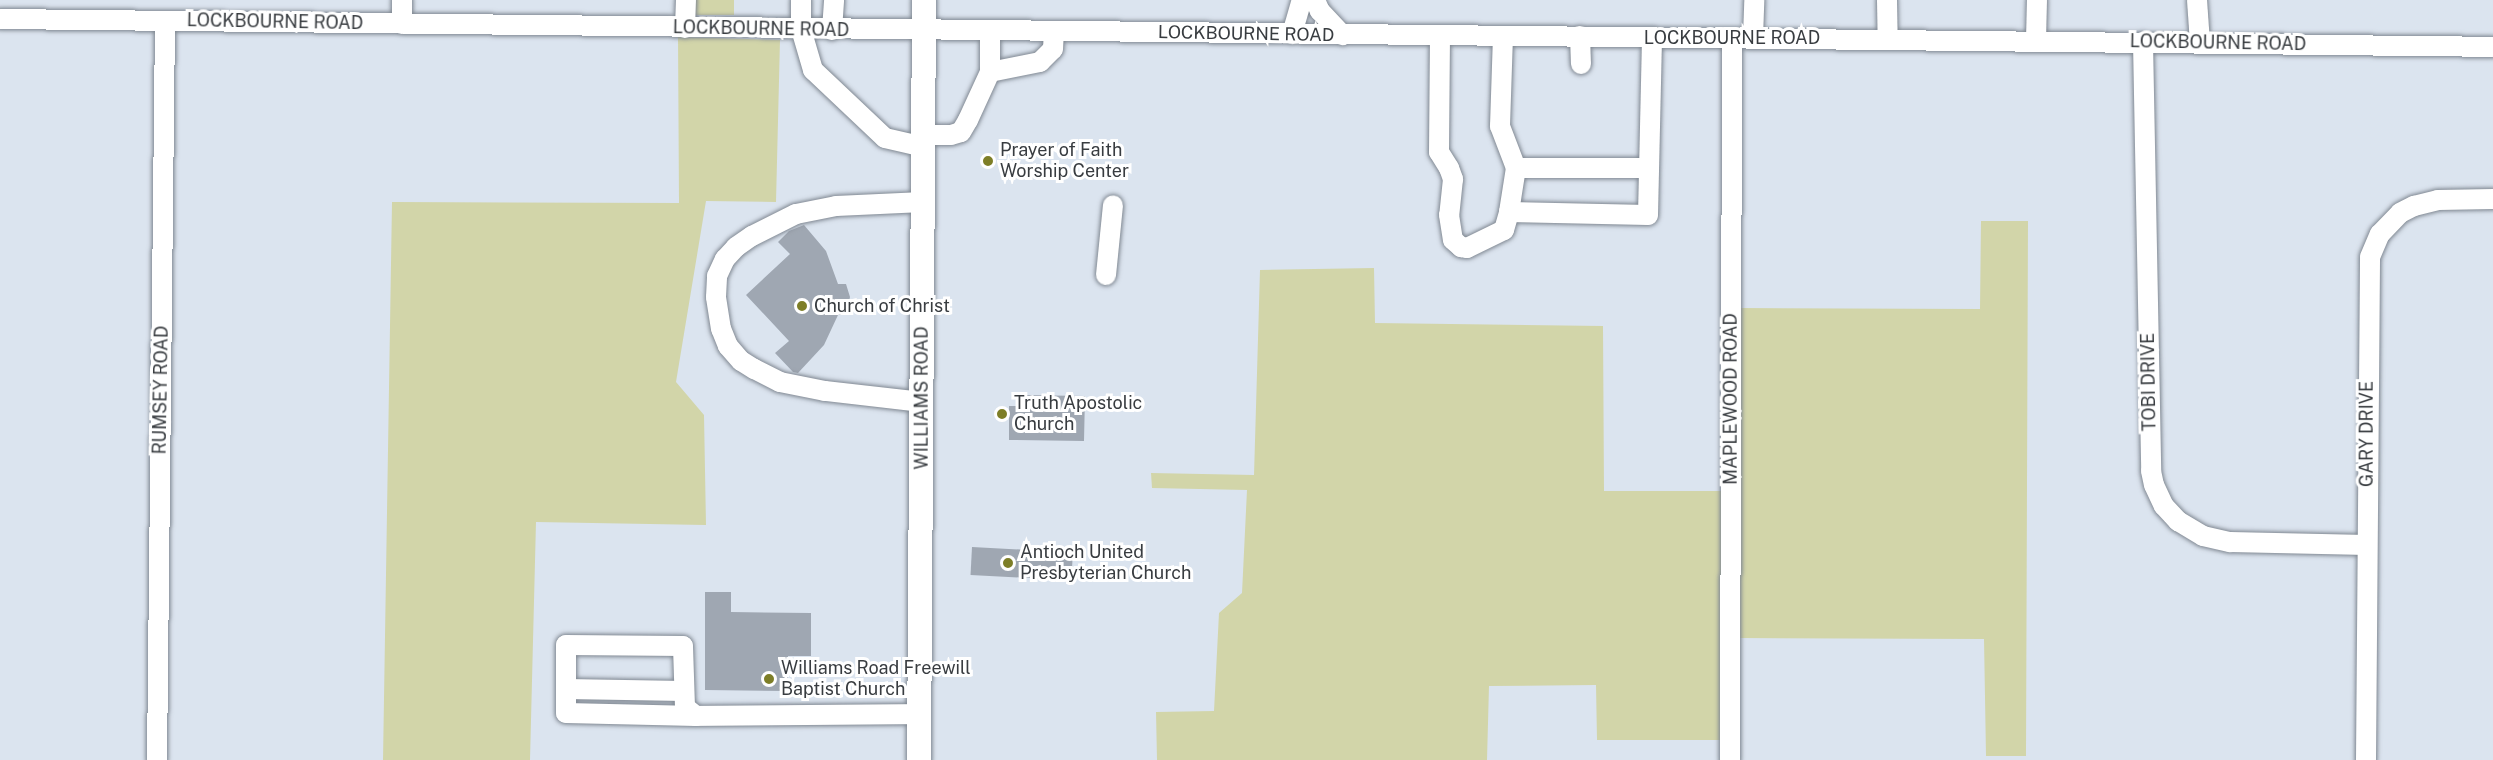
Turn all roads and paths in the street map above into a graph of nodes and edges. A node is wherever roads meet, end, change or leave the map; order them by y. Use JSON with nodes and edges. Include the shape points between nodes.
{"nodes":[{"id":1,"x":402,"y":0,"type":"edge"},
{"id":2,"x":686,"y":0,"type":"edge"},
{"id":3,"x":801,"y":0,"type":"edge"},
{"id":4,"x":834,"y":0,"type":"edge"},
{"id":5,"x":924,"y":0,"type":"edge"},
{"id":6,"x":1302,"y":0,"type":"edge"},
{"id":7,"x":1315,"y":0,"type":"edge"},
{"id":8,"x":1754,"y":0,"type":"edge"},
{"id":9,"x":1887,"y":0,"type":"edge"},
{"id":10,"x":2037,"y":0,"type":"edge"},
{"id":11,"x":2197,"y":0,"type":"edge"},
{"id":12,"x":0,"y":19,"type":"edge"},
{"id":13,"x":165,"y":21,"type":"junction"},
{"id":14,"x":402,"y":24,"type":"junction"},
{"id":15,"x":685,"y":28,"type":"junction"},
{"id":16,"x":801,"y":29,"type":"junction"},
{"id":17,"x":832,"y":30,"type":"junction"},
{"id":18,"x":924,"y":31,"type":"junction"},
{"id":19,"x":990,"y":31,"type":"junction"},
{"id":20,"x":1054,"y":32,"type":"junction"},
{"id":21,"x":1292,"y":34,"type":"junction"},
{"id":22,"x":1342,"y":35,"type":"junction"},
{"id":23,"x":1440,"y":36,"type":"junction"},
{"id":24,"x":1503,"y":36,"type":"junction"},
{"id":25,"x":1580,"y":36,"type":"junction"},
{"id":26,"x":1652,"y":38,"type":"junction"},
{"id":27,"x":1732,"y":38,"type":"junction"},
{"id":28,"x":1753,"y":39,"type":"junction"},
{"id":29,"x":1888,"y":39,"type":"junction"},
{"id":30,"x":2036,"y":40,"type":"junction"},
{"id":31,"x":2143,"y":42,"type":"junction"},
{"id":32,"x":2200,"y":43,"type":"junction"},
{"id":33,"x":2493,"y":47,"type":"edge"},
{"id":34,"x":1581,"y":64,"type":"dead end"},
{"id":35,"x":990,"y":72,"type":"junction"},
{"id":36,"x":924,"y":141,"type":"junction"},
{"id":37,"x":1516,"y":168,"type":"junction"},
{"id":38,"x":1649,"y":168,"type":"junction"},
{"id":39,"x":2493,"y":199,"type":"edge"},
{"id":40,"x":923,"y":202,"type":"junction"},
{"id":41,"x":1113,"y":205,"type":"dead end"},
{"id":42,"x":1509,"y":212,"type":"junction"},
{"id":43,"x":1106,"y":275,"type":"dead end"},
{"id":44,"x":922,"y":402,"type":"junction"},
{"id":45,"x":2367,"y":544,"type":"junction"},
{"id":46,"x":566,"y":689,"type":"junction"},
{"id":47,"x":684,"y":691,"type":"junction"},
{"id":48,"x":920,"y":714,"type":"junction"},
{"id":49,"x":696,"y":716,"type":"junction"},
{"id":50,"x":157,"y":760,"type":"edge"},
{"id":51,"x":919,"y":760,"type":"edge"},
{"id":52,"x":1730,"y":760,"type":"edge"},
{"id":53,"x":2366,"y":760,"type":"edge"}],
"edges":[{"from":1,"to":14,"type":"street"},
{"from":2,"to":15,"type":"street"},
{"from":3,"to":16,"type":"street"},
{"from":4,"to":17,"type":"street"},
{"from":5,"to":18,"type":"main road","name":"WILLIAMS ROAD"},
{"from":6,"to":21,"type":"street"},
{"from":7,"to":22,"type":"street"},
{"from":8,"to":28,"type":"street"},
{"from":9,"to":29,"type":"street"},
{"from":10,"to":30,"type":"street"},
{"from":11,"to":32,"type":"street"},
{"from":12,"to":13,"type":"street","name":"LOCKBOURNE ROAD"},
{"from":13,"to":14,"type":"street","name":"LOCKBOURNE ROAD"},
{"from":13,"to":50,"type":"street","name":"RUMSEY ROAD"},
{"from":14,"to":15,"type":"street","name":"LOCKBOURNE ROAD"},
{"from":15,"to":16,"type":"street","name":"LOCKBOURNE ROAD"},
{"from":16,"to":17,"type":"street","name":"LOCKBOURNE ROAD"},
{"from":16,"to":36,"type":"street","via":[[813,70],[885,138]]},
{"from":17,"to":18,"type":"street","name":"LOCKBOURNE ROAD"},
{"from":18,"to":19,"type":"street","name":"LOCKBOURNE ROAD"},
{"from":18,"to":36,"type":"main road","name":"WILLIAMS ROAD"},
{"from":19,"to":20,"type":"street","name":"LOCKBOURNE ROAD"},
{"from":19,"to":35,"type":"street"},
{"from":20,"to":21,"type":"street","name":"LOCKBOURNE ROAD"},
{"from":20,"to":35,"type":"street","via":[[1053,49],[1040,62]]},
{"from":21,"to":22,"type":"street","name":"LOCKBOURNE ROAD"},
{"from":22,"to":23,"type":"street","name":"LOCKBOURNE ROAD"},
{"from":23,"to":24,"type":"street","name":"LOCKBOURNE ROAD"},
{"from":23,"to":42,"type":"street","via":[[1439,152],[1453,179],[1449,215],[1453,240],[1467,248],[1504,230]]},
{"from":24,"to":25,"type":"street","name":"LOCKBOURNE ROAD"},
{"from":24,"to":37,"type":"street","via":[[1500,126]]},
{"from":25,"to":26,"type":"street","name":"LOCKBOURNE ROAD"},
{"from":25,"to":34,"type":"street"},
{"from":26,"to":27,"type":"street","name":"LOCKBOURNE ROAD"},
{"from":26,"to":38,"type":"street"},
{"from":27,"to":28,"type":"street","name":"LOCKBOURNE ROAD"},
{"from":27,"to":52,"type":"street","name":"MAPLEWOOD ROAD"},
{"from":28,"to":29,"type":"street","name":"LOCKBOURNE ROAD"},
{"from":29,"to":30,"type":"street","name":"LOCKBOURNE ROAD"},
{"from":30,"to":31,"type":"street","name":"LOCKBOURNE ROAD"},
{"from":31,"to":32,"type":"street","name":"LOCKBOURNE ROAD"},
{"from":31,"to":45,"type":"street","name":"TOBI DRIVE","via":[[2154,485],[2164,506],[2178,521],[2213,539]]},
{"from":32,"to":33,"type":"street","name":"LOCKBOURNE ROAD"},
{"from":35,"to":36,"type":"street","via":[[961,132]]},
{"from":36,"to":40,"type":"main road","name":"WILLIAMS ROAD"},
{"from":37,"to":38,"type":"street"},
{"from":37,"to":42,"type":"street"},
{"from":38,"to":42,"type":"street","via":[[1648,214]]},
{"from":39,"to":45,"type":"street","name":"GARY DRIVE","via":[[2438,200],[2414,206],[2400,213],[2385,229],[2372,251],[2368,270]]},
{"from":40,"to":44,"type":"main road","name":"WILLIAMS ROAD"},
{"from":40,"to":44,"type":"street","via":[[836,206],[796,214],[736,247],[717,276],[716,297],[728,346],[754,369],[780,382],[825,391]]},
{"from":41,"to":43,"type":"street"},
{"from":44,"to":48,"type":"main road","name":"WILLIAMS ROAD"},
{"from":45,"to":53,"type":"street","name":"GARY DRIVE"},
{"from":46,"to":47,"type":"street"},
{"from":46,"to":47,"type":"street","via":[[566,645],[683,646]]},
{"from":46,"to":49,"type":"street","via":[[566,713]]},
{"from":47,"to":49,"type":"street","via":[[685,707]]},
{"from":48,"to":49,"type":"street"},
{"from":48,"to":51,"type":"main road","name":"WILLIAMS ROAD"}]}
